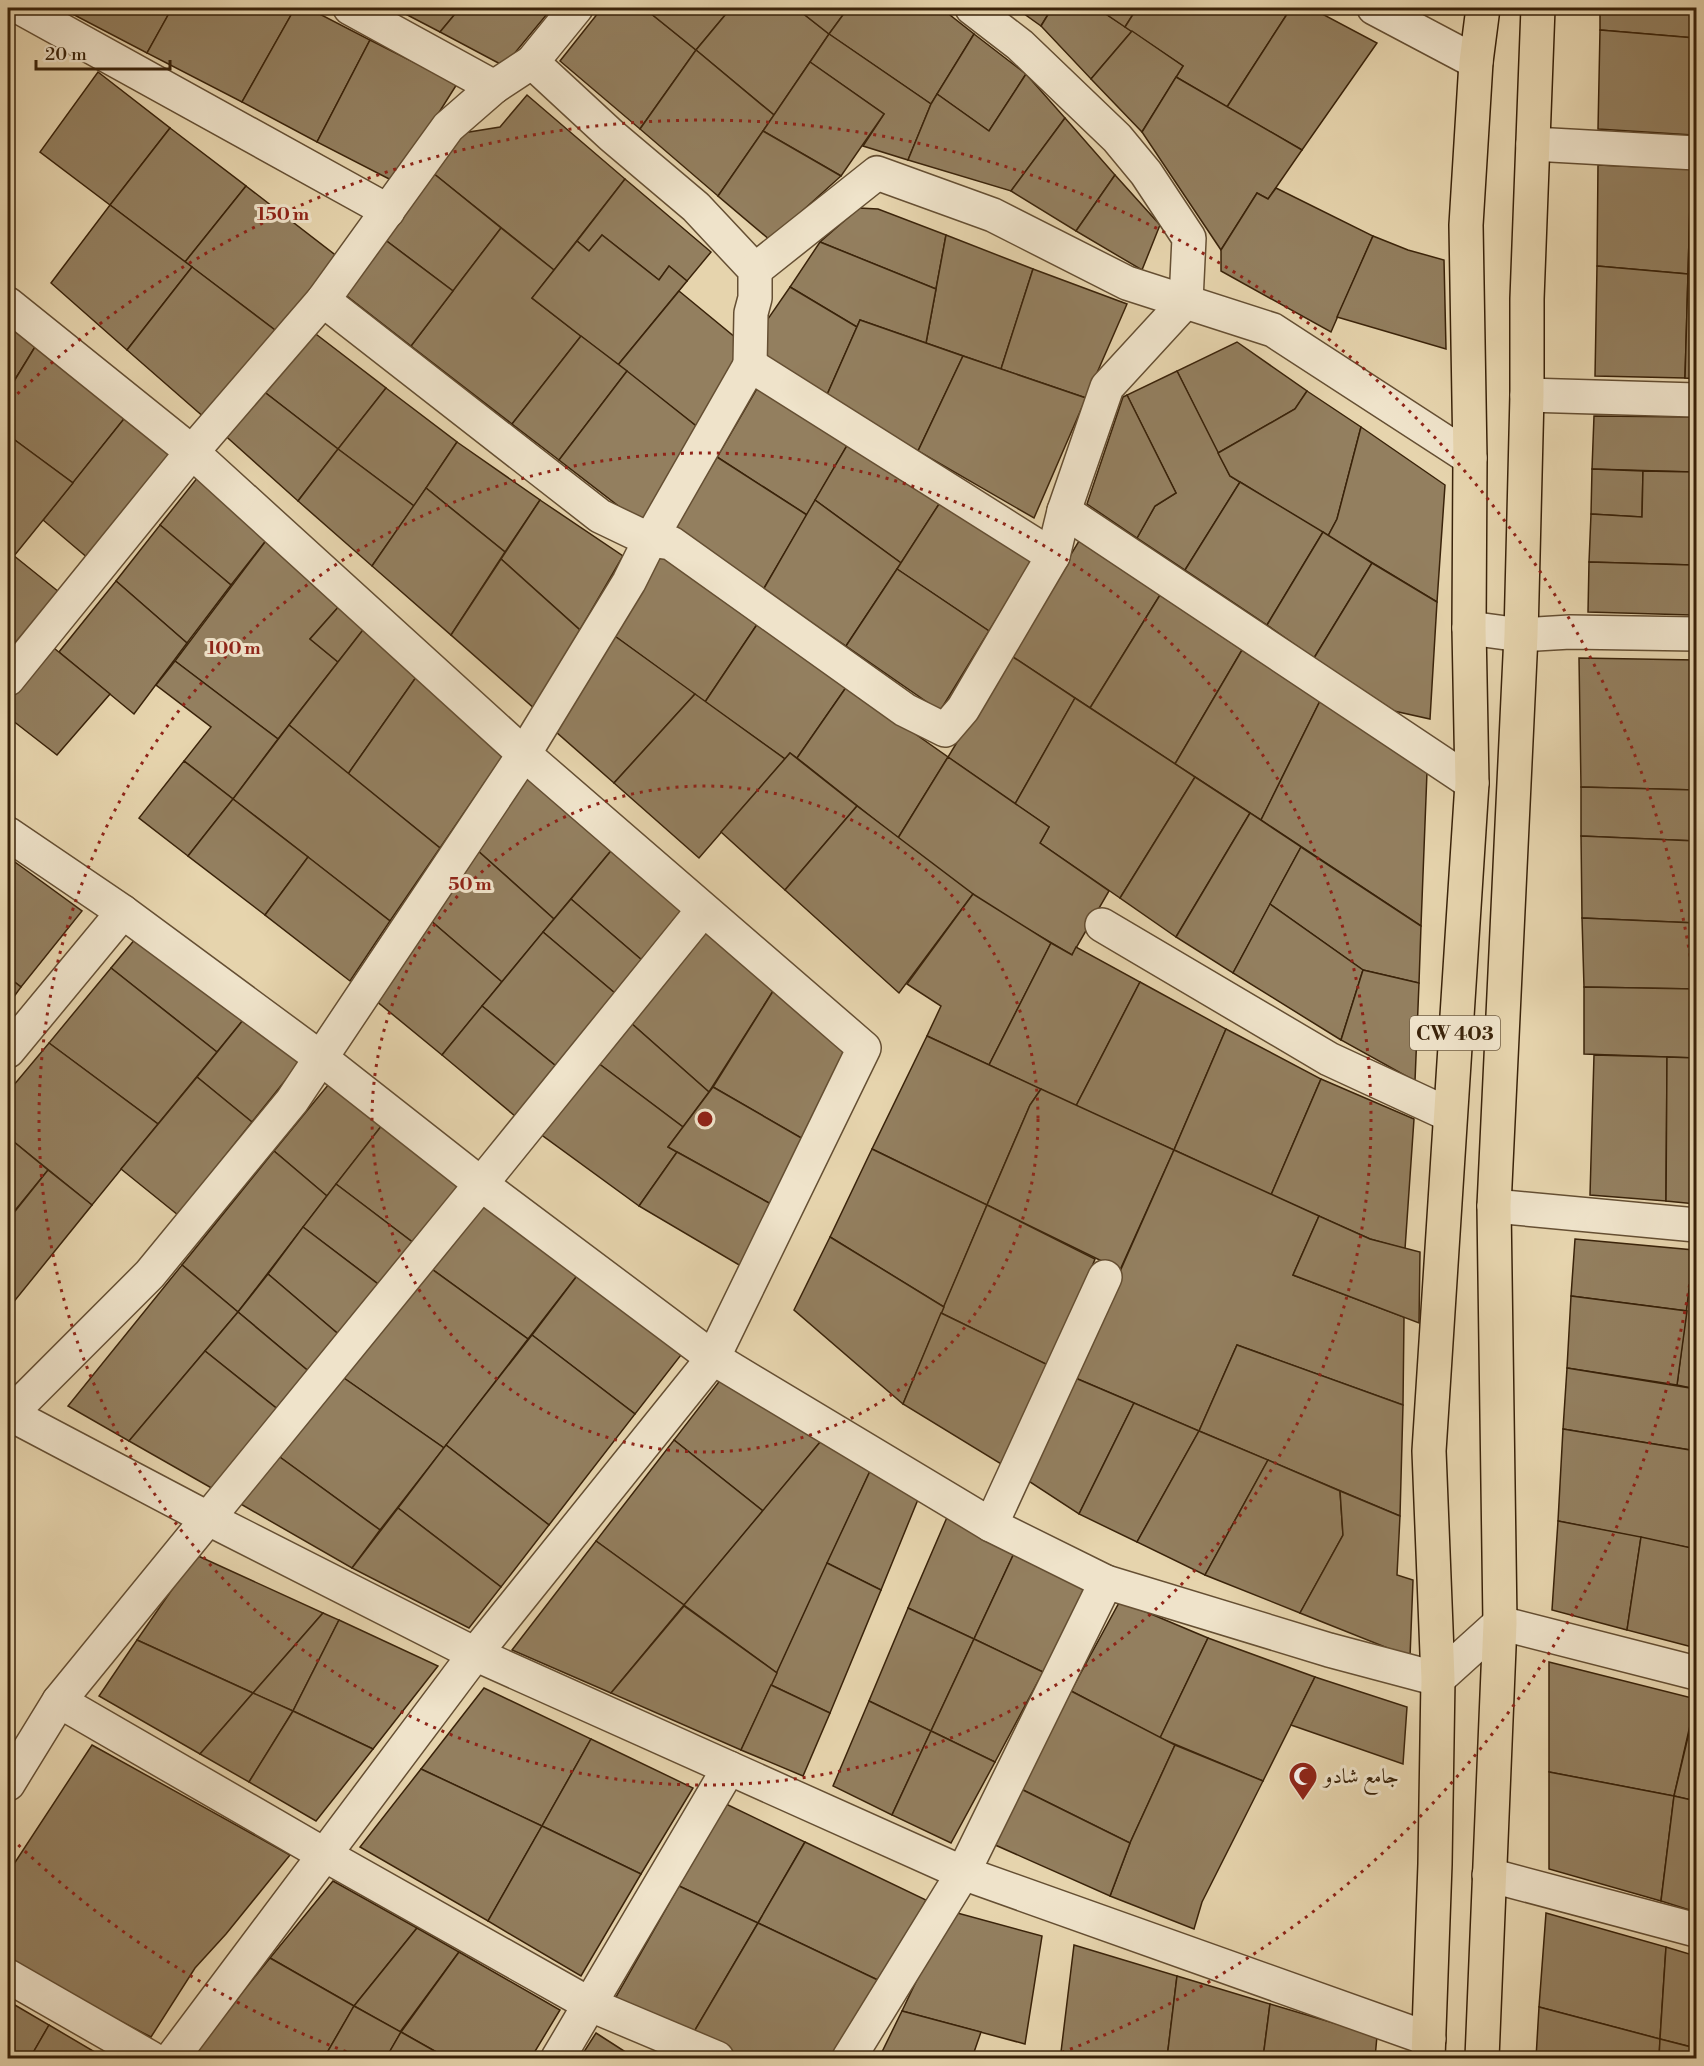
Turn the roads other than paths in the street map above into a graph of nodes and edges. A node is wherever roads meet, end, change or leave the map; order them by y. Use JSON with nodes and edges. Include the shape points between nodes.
{"nodes":[{"id":1,"x":21,"y":8,"type":"edge"},
{"id":2,"x":350,"y":8,"type":"edge"},
{"id":3,"x":576,"y":8,"type":"edge"},
{"id":4,"x":972,"y":8,"type":"edge"},
{"id":5,"x":1374,"y":8,"type":"edge"},
{"id":6,"x":1483,"y":8,"type":"edge"},
{"id":7,"x":1538,"y":8,"type":"edge"},
{"id":8,"x":532,"y":62,"type":"junction"},
{"id":9,"x":1476,"y":62,"type":"junction"},
{"id":10,"x":494,"y":87,"type":"junction"},
{"id":11,"x":1533,"y":144,"type":"junction"},
{"id":12,"x":1696,"y":153,"type":"edge"},
{"id":13,"x":388,"y":211,"type":"junction"},
{"id":14,"x":755,"y":270,"type":"junction"},
{"id":15,"x":323,"y":300,"type":"junction"},
{"id":16,"x":1186,"y":300,"type":"junction"},
{"id":17,"x":8,"y":304,"type":"edge"},
{"id":18,"x":750,"y":365,"type":"junction"},
{"id":19,"x":1527,"y":395,"type":"junction"},
{"id":20,"x":1696,"y":400,"type":"edge"},
{"id":21,"x":192,"y":452,"type":"junction"},
{"id":22,"x":1470,"y":458,"type":"junction"},
{"id":23,"x":1064,"y":511,"type":"junction"},
{"id":24,"x":650,"y":540,"type":"junction"},
{"id":25,"x":1053,"y":556,"type":"junction"},
{"id":26,"x":1469,"y":628,"type":"junction"},
{"id":27,"x":1696,"y":634,"type":"edge"},
{"id":28,"x":1521,"y":635,"type":"junction"},
{"id":29,"x":8,"y":679,"type":"edge"},
{"id":30,"x":524,"y":754,"type":"junction"},
{"id":31,"x":1472,"y":783,"type":"junction"},
{"id":32,"x":8,"y":834,"type":"edge"},
{"id":33,"x":703,"y":910,"type":"junction"},
{"id":34,"x":123,"y":912,"type":"junction"},
{"id":35,"x":1102,"y":924,"type":"dead end"},
{"id":36,"x":8,"y":1051,"type":"edge"},
{"id":37,"x":322,"y":1059,"type":"junction"},
{"id":38,"x":1450,"y":1115,"type":"junction"},
{"id":39,"x":481,"y":1184,"type":"junction"},
{"id":40,"x":1494,"y":1206,"type":"junction"},
{"id":41,"x":1696,"y":1225,"type":"edge"},
{"id":42,"x":1105,"y":1277,"type":"dead end"},
{"id":43,"x":713,"y":1358,"type":"junction"},
{"id":44,"x":9,"y":1413,"type":"edge"},
{"id":45,"x":209,"y":1519,"type":"junction"},
{"id":46,"x":991,"y":1525,"type":"junction"},
{"id":47,"x":1106,"y":1582,"type":"junction"},
{"id":48,"x":1500,"y":1623,"type":"junction"},
{"id":49,"x":475,"y":1654,"type":"junction"},
{"id":50,"x":1696,"y":1673,"type":"edge"},
{"id":51,"x":1438,"y":1678,"type":"junction"},
{"id":52,"x":59,"y":1701,"type":"junction"},
{"id":53,"x":729,"y":1768,"type":"junction"},
{"id":54,"x":8,"y":1784,"type":"edge"},
{"id":55,"x":326,"y":1855,"type":"junction"},
{"id":56,"x":963,"y":1873,"type":"junction"},
{"id":57,"x":1489,"y":1875,"type":"junction"},
{"id":58,"x":1696,"y":1930,"type":"edge"},
{"id":59,"x":8,"y":1976,"type":"edge"},
{"id":60,"x":591,"y":2005,"type":"junction"},
{"id":61,"x":1429,"y":2049,"type":"edge"},
{"id":62,"x":151,"y":2058,"type":"edge"},
{"id":63,"x":172,"y":2058,"type":"edge"},
{"id":64,"x":558,"y":2058,"type":"edge"},
{"id":65,"x":717,"y":2058,"type":"edge"},
{"id":66,"x":849,"y":2058,"type":"edge"},
{"id":67,"x":1482,"y":2058,"type":"edge"}],
"edges":[{"from":1,"to":13,"type":"street"},
{"from":2,"to":10,"type":"street"},
{"from":3,"to":8,"type":"street"},
{"from":4,"to":16,"type":"street","via":[[1020,45],[1117,138],[1146,172],[1189,238]]},
{"from":5,"to":9,"type":"street"},
{"from":6,"to":9,"type":"main road","number":"CW 403"},
{"from":7,"to":11,"type":"main road","number":"CW 403"},
{"from":8,"to":10,"type":"street"},
{"from":8,"to":14,"type":"street","via":[[696,207]]},
{"from":9,"to":22,"type":"main road","number":"CW 403","via":[[1466,225]]},
{"from":10,"to":13,"type":"street","via":[[448,127]]},
{"from":11,"to":12,"type":"street"},
{"from":11,"to":19,"type":"main road","number":"CW 403"},
{"from":13,"to":15,"type":"street"},
{"from":14,"to":16,"type":"street","via":[[877,173],[993,215],[1127,283]]},
{"from":14,"to":18,"type":"street"},
{"from":15,"to":21,"type":"street"},
{"from":15,"to":24,"type":"street","via":[[600,516]]},
{"from":16,"to":22,"type":"street","via":[[1273,330]]},
{"from":16,"to":23,"type":"street","via":[[1107,387]]},
{"from":17,"to":21,"type":"street"},
{"from":18,"to":24,"type":"street"},
{"from":18,"to":25,"type":"street"},
{"from":19,"to":20,"type":"street"},
{"from":19,"to":28,"type":"main road","number":"CW 403"},
{"from":21,"to":29,"type":"street"},
{"from":21,"to":30,"type":"street"},
{"from":22,"to":26,"type":"main road","number":"CW 403"},
{"from":23,"to":25,"type":"street"},
{"from":23,"to":31,"type":"street"},
{"from":24,"to":25,"type":"street","via":[[671,543],[905,710],[945,730],[963,709]]},
{"from":24,"to":30,"type":"street","via":[[629,582]]},
{"from":26,"to":28,"type":"street"},
{"from":26,"to":31,"type":"main road","number":"CW 403"},
{"from":27,"to":28,"type":"street"},
{"from":28,"to":40,"type":"main road","number":"CW 403"},
{"from":30,"to":33,"type":"street"},
{"from":30,"to":37,"type":"street"},
{"from":31,"to":38,"type":"main road","number":"CW 403"},
{"from":32,"to":34,"type":"street"},
{"from":33,"to":39,"type":"street"},
{"from":33,"to":43,"type":"street","via":[[864,1048]]},
{"from":34,"to":36,"type":"street"},
{"from":34,"to":37,"type":"street"},
{"from":35,"to":38,"type":"street","via":[[1329,1059]]},
{"from":37,"to":39,"type":"street"},
{"from":37,"to":44,"type":"street","via":[[150,1274]]},
{"from":38,"to":51,"type":"main road","number":"CW 403","via":[[1429,1451]]},
{"from":39,"to":43,"type":"street"},
{"from":39,"to":45,"type":"street"},
{"from":40,"to":41,"type":"street"},
{"from":40,"to":48,"type":"main road","number":"CW 403"},
{"from":42,"to":46,"type":"street"},
{"from":43,"to":46,"type":"street"},
{"from":43,"to":49,"type":"street"},
{"from":44,"to":45,"type":"street"},
{"from":45,"to":49,"type":"street"},
{"from":45,"to":52,"type":"street"},
{"from":46,"to":47,"type":"street"},
{"from":47,"to":51,"type":"street","via":[[1329,1650]]},
{"from":47,"to":56,"type":"street"},
{"from":48,"to":50,"type":"street"},
{"from":48,"to":51,"type":"street"},
{"from":48,"to":57,"type":"main road","number":"CW 403"},
{"from":49,"to":53,"type":"street"},
{"from":49,"to":55,"type":"street"},
{"from":51,"to":61,"type":"main road","number":"CW 403"},
{"from":52,"to":54,"type":"street"},
{"from":52,"to":55,"type":"street"},
{"from":53,"to":56,"type":"street"},
{"from":53,"to":60,"type":"street"},
{"from":55,"to":60,"type":"street"},
{"from":55,"to":63,"type":"street"},
{"from":56,"to":61,"type":"street"},
{"from":56,"to":66,"type":"street"},
{"from":57,"to":58,"type":"street"},
{"from":57,"to":67,"type":"main road","number":"CW 403"},
{"from":59,"to":62,"type":"street"},
{"from":60,"to":64,"type":"street"},
{"from":60,"to":65,"type":"street"}]}
